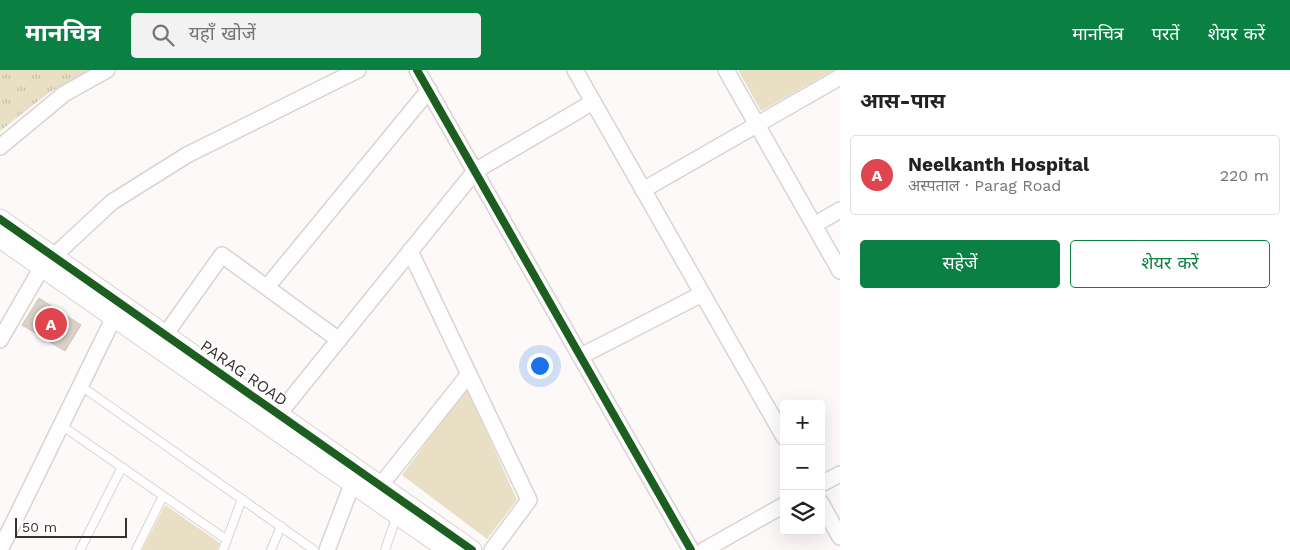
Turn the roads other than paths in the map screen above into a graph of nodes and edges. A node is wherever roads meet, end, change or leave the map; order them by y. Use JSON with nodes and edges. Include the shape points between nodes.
{"nodes":[{"id":1,"x":107,"y":70,"type":"edge"},
{"id":2,"x":358,"y":70,"type":"edge"},
{"id":3,"x":417,"y":70,"type":"edge"},
{"id":4,"x":575,"y":70,"type":"edge"},
{"id":5,"x":726,"y":70,"type":"edge"},
{"id":6,"x":840,"y":77,"type":"edge"},
{"id":7,"x":429,"y":90,"type":"junction"},
{"id":8,"x":593,"y":102,"type":"junction"},
{"id":9,"x":757,"y":125,"type":"junction"},
{"id":10,"x":0,"y":147,"type":"edge"},
{"id":11,"x":475,"y":171,"type":"junction"},
{"id":12,"x":643,"y":190,"type":"junction"},
{"id":13,"x":840,"y":210,"type":"edge"},
{"id":14,"x":0,"y":219,"type":"edge"},
{"id":15,"x":814,"y":225,"type":"junction"},
{"id":16,"x":0,"y":238,"type":"edge"},
{"id":17,"x":410,"y":251,"type":"junction"},
{"id":18,"x":47,"y":262,"type":"junction"},
{"id":19,"x":840,"y":271,"type":"edge"},
{"id":20,"x":267,"y":287,"type":"junction"},
{"id":21,"x":702,"y":294,"type":"junction"},
{"id":22,"x":117,"y":311,"type":"junction"},
{"id":23,"x":165,"y":335,"type":"junction"},
{"id":24,"x":0,"y":340,"type":"edge"},
{"id":25,"x":339,"y":340,"type":"junction"},
{"id":26,"x":581,"y":356,"type":"junction"},
{"id":27,"x":469,"y":374,"type":"junction"},
{"id":28,"x":81,"y":386,"type":"junction"},
{"id":29,"x":278,"y":414,"type":"junction"},
{"id":30,"x":61,"y":426,"type":"junction"},
{"id":31,"x":780,"y":430,"type":"edge"},
{"id":32,"x":122,"y":468,"type":"junction"},
{"id":33,"x":840,"y":474,"type":"edge"},
{"id":34,"x":355,"y":477,"type":"junction"},
{"id":35,"x":825,"y":482,"type":"edge"},
{"id":36,"x":380,"y":486,"type":"junction"},
{"id":37,"x":163,"y":496,"type":"junction"},
{"id":38,"x":242,"y":499,"type":"junction"},
{"id":39,"x":780,"y":508,"type":"edge"},
{"id":40,"x":825,"y":510,"type":"edge"},
{"id":41,"x":397,"y":515,"type":"junction"},
{"id":42,"x":281,"y":526,"type":"junction"},
{"id":43,"x":840,"y":537,"type":"edge"},
{"id":44,"x":227,"y":540,"type":"junction"},
{"id":45,"x":0,"y":550,"type":"edge"},
{"id":46,"x":80,"y":550,"type":"edge"},
{"id":47,"x":136,"y":550,"type":"edge"},
{"id":48,"x":223,"y":550,"type":"edge"},
{"id":49,"x":271,"y":550,"type":"edge"},
{"id":50,"x":314,"y":550,"type":"edge"},
{"id":51,"x":328,"y":550,"type":"edge"},
{"id":52,"x":385,"y":550,"type":"edge"},
{"id":53,"x":448,"y":550,"type":"edge"},
{"id":54,"x":472,"y":550,"type":"edge"},
{"id":55,"x":492,"y":550,"type":"edge"},
{"id":56,"x":690,"y":550,"type":"edge"},
{"id":57,"x":704,"y":550,"type":"edge"}],
"edges":[{"from":1,"to":10,"type":"street","via":[[64,94]]},
{"from":2,"to":18,"type":"street","via":[[187,155],[112,202]]},
{"from":3,"to":7,"type":"street"},
{"from":4,"to":8,"type":"street"},
{"from":5,"to":9,"type":"street"},
{"from":6,"to":9,"type":"street"},
{"from":7,"to":11,"type":"street"},
{"from":7,"to":20,"type":"street"},
{"from":8,"to":11,"type":"street"},
{"from":8,"to":12,"type":"street"},
{"from":9,"to":12,"type":"street"},
{"from":9,"to":15,"type":"street"},
{"from":11,"to":17,"type":"street"},
{"from":11,"to":26,"type":"street"},
{"from":12,"to":21,"type":"street"},
{"from":13,"to":15,"type":"street"},
{"from":14,"to":18,"type":"street","name":"PARAG ROAD"},
{"from":15,"to":19,"type":"street"},
{"from":16,"to":18,"type":"street","name":"PARAG ROAD"},
{"from":17,"to":25,"type":"street"},
{"from":17,"to":27,"type":"street"},
{"from":18,"to":22,"type":"street","name":"PARAG ROAD"},
{"from":18,"to":24,"type":"street"},
{"from":20,"to":23,"type":"street","via":[[222,255]]},
{"from":20,"to":25,"type":"street"},
{"from":21,"to":26,"type":"street"},
{"from":21,"to":31,"type":"street"},
{"from":22,"to":23,"type":"street","name":"PARAG ROAD"},
{"from":22,"to":28,"type":"street"},
{"from":22,"to":34,"type":"street","name":"PARAG ROAD"},
{"from":23,"to":29,"type":"street","name":"PARAG ROAD"},
{"from":25,"to":29,"type":"street"},
{"from":26,"to":56,"type":"street"},
{"from":27,"to":36,"type":"street"},
{"from":27,"to":55,"type":"street","via":[[529,500]]},
{"from":28,"to":30,"type":"street"},
{"from":28,"to":38,"type":"lane"},
{"from":29,"to":34,"type":"street","name":"PARAG ROAD"},
{"from":30,"to":32,"type":"lane"},
{"from":30,"to":45,"type":"street"},
{"from":32,"to":37,"type":"lane"},
{"from":32,"to":46,"type":"lane"},
{"from":33,"to":35,"type":"street"},
{"from":34,"to":36,"type":"street","name":"PARAG ROAD"},
{"from":34,"to":41,"type":"street","name":"PARAG ROAD"},
{"from":34,"to":51,"type":"street"},
{"from":36,"to":54,"type":"street","name":"PARAG ROAD"},
{"from":37,"to":44,"type":"lane"},
{"from":37,"to":47,"type":"lane"},
{"from":38,"to":42,"type":"lane"},
{"from":38,"to":44,"type":"lane"},
{"from":39,"to":57,"type":"street"},
{"from":40,"to":43,"type":"street"},
{"from":41,"to":52,"type":"lane"},
{"from":41,"to":53,"type":"street","name":"PARAG ROAD"},
{"from":42,"to":49,"type":"lane"},
{"from":42,"to":50,"type":"lane"},
{"from":44,"to":48,"type":"lane"}]}
